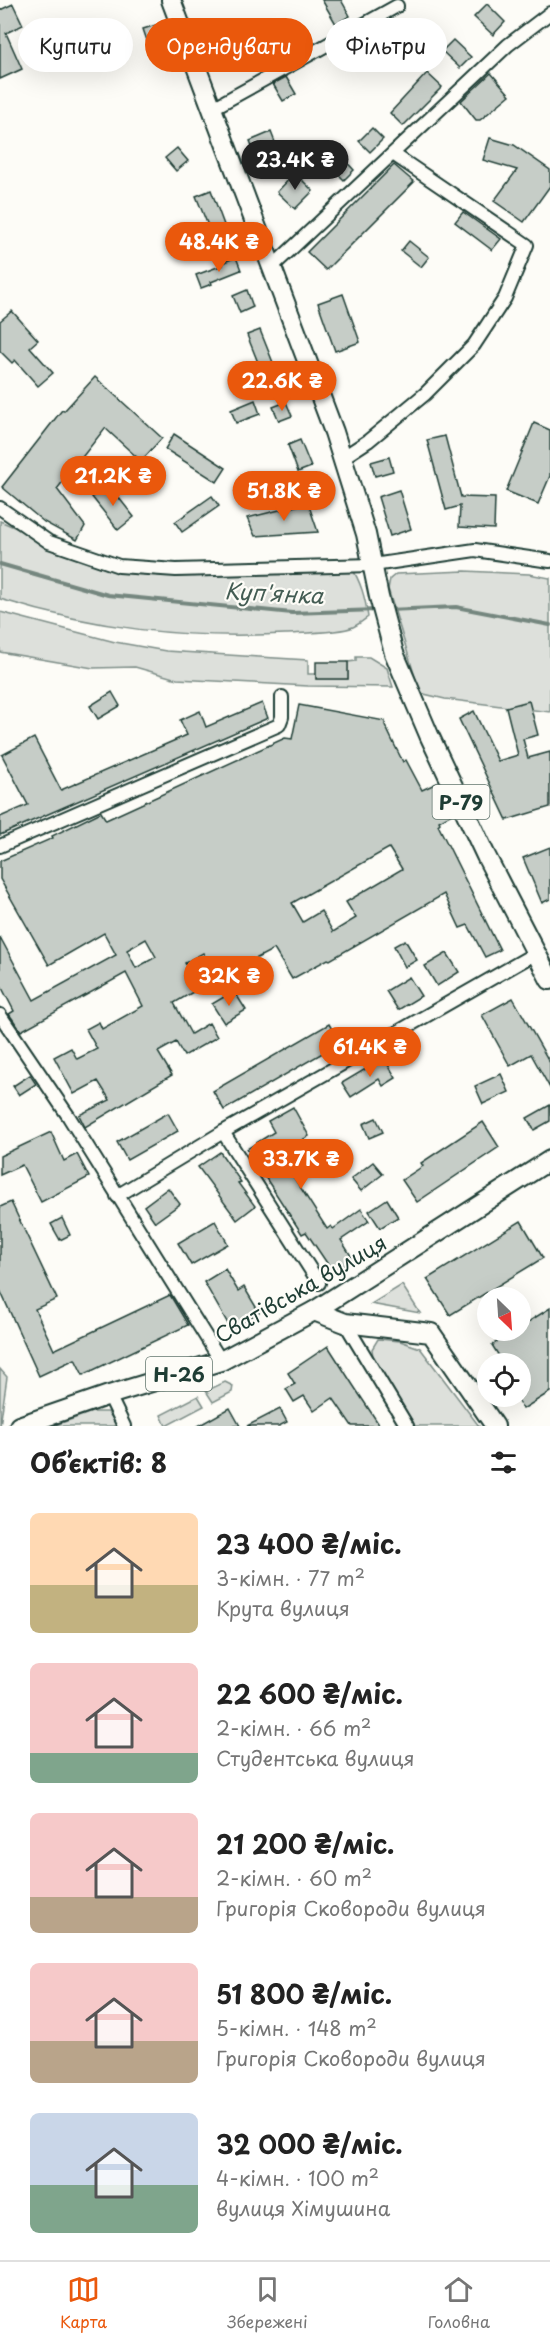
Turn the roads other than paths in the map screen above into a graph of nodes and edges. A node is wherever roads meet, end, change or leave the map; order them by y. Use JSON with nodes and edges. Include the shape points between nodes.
{"nodes":[{"id":1,"x":171,"y":0,"type":"edge"},
{"id":2,"x":397,"y":6,"type":"dead end"},
{"id":3,"x":550,"y":13,"type":"edge"},
{"id":4,"x":213,"y":108,"type":"junction"},
{"id":5,"x":393,"y":154,"type":"junction"},
{"id":6,"x":273,"y":267,"type":"junction"},
{"id":7,"x":342,"y":459,"type":"junction"},
{"id":8,"x":0,"y":508,"type":"edge"},
{"id":9,"x":550,"y":561,"type":"edge"},
{"id":10,"x":373,"y":565,"type":"junction"},
{"id":11,"x":282,"y":697,"type":"dead end"},
{"id":12,"x":0,"y":846,"type":"edge"},
{"id":13,"x":536,"y":953,"type":"junction"},
{"id":14,"x":550,"y":980,"type":"edge"},
{"id":15,"x":0,"y":1015,"type":"edge"},
{"id":16,"x":223,"y":1132,"type":"junction"},
{"id":17,"x":550,"y":1160,"type":"edge"},
{"id":18,"x":117,"y":1196,"type":"junction"},
{"id":19,"x":319,"y":1284,"type":"dead end"},
{"id":20,"x":314,"y":1311,"type":"junction"},
{"id":21,"x":345,"y":1323,"type":"junction"},
{"id":22,"x":221,"y":1361,"type":"junction"},
{"id":23,"x":109,"y":1395,"type":"junction"},
{"id":24,"x":19,"y":1426,"type":"edge"},
{"id":25,"x":124,"y":1426,"type":"edge"},
{"id":26,"x":407,"y":1426,"type":"edge"},
{"id":27,"x":495,"y":1426,"type":"edge"}],
"edges":[{"from":1,"to":4,"type":"main road","number":"Р-79"},
{"from":2,"to":4,"type":"street"},
{"from":3,"to":5,"type":"street","via":[[508,45]]},
{"from":4,"to":6,"type":"main road","number":"Р-79"},
{"from":5,"to":6,"type":"street"},
{"from":5,"to":7,"type":"street","via":[[527,245],[505,298],[474,345],[425,394]]},
{"from":6,"to":7,"type":"main road","number":"Р-79"},
{"from":7,"to":10,"type":"main road","number":"Р-79"},
{"from":8,"to":10,"type":"street","via":[[49,542],[119,566],[176,570]]},
{"from":9,"to":10,"type":"street","via":[[475,550]]},
{"from":10,"to":13,"type":"main road","number":"Р-79","via":[[394,653],[429,735]]},
{"from":11,"to":12,"type":"street","via":[[279,725]]},
{"from":13,"to":14,"type":"main road","number":"Р-79"},
{"from":13,"to":16,"type":"street"},
{"from":15,"to":18,"type":"street"},
{"from":16,"to":18,"type":"street"},
{"from":16,"to":19,"type":"street"},
{"from":17,"to":20,"type":"main road","name":"Сватівська вулиця","number":"Н-26"},
{"from":18,"to":22,"type":"street"},
{"from":20,"to":21,"type":"main road"},
{"from":20,"to":22,"type":"main road","name":"Сватівська вулиця","number":"Н-26"},
{"from":21,"to":26,"type":"street"},
{"from":21,"to":27,"type":"main road","via":[[430,1333]]},
{"from":22,"to":23,"type":"main road","name":"Сватівська вулиця","number":"Н-26"},
{"from":23,"to":24,"type":"main road","name":"Сватівська вулиця","number":"Н-26"},
{"from":23,"to":25,"type":"street"}]}
